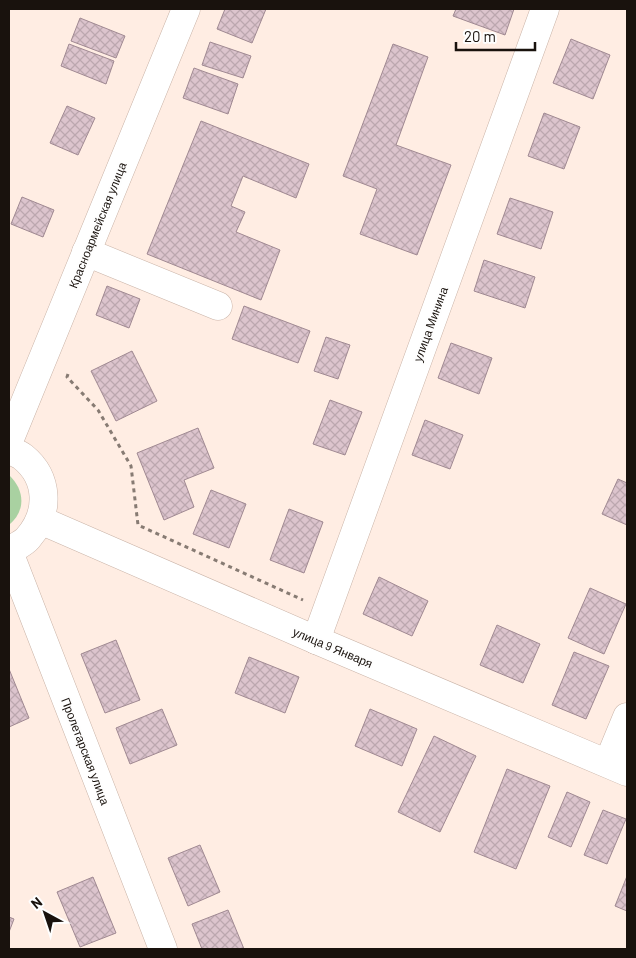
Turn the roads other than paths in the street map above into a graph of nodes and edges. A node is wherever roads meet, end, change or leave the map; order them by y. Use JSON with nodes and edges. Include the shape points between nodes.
{"nodes":[{"id":1,"x":186,"y":9,"type":"edge"},
{"id":2,"x":544,"y":9,"type":"edge"},
{"id":3,"x":86,"y":252,"type":"junction"},
{"id":4,"x":218,"y":306,"type":"dead end"},
{"id":5,"x":9,"y":441,"type":"edge"},
{"id":6,"x":9,"y":450,"type":"edge"},
{"id":7,"x":40,"y":520,"type":"junction"},
{"id":8,"x":9,"y":551,"type":"edge"},
{"id":9,"x":316,"y":640,"type":"junction"},
{"id":10,"x":627,"y":716,"type":"edge"},
{"id":11,"x":618,"y":768,"type":"edge"},
{"id":12,"x":163,"y":949,"type":"edge"}],
"edges":[{"from":1,"to":3,"type":"street","name":"Красноармейская улица"},
{"from":2,"to":9,"type":"street","name":"улица Минина"},
{"from":3,"to":4,"type":"street"},
{"from":3,"to":5,"type":"street","name":"Красноармейская улица"},
{"from":6,"to":7,"type":"street","via":[[22,456],[42,485],[44,503]]},
{"from":7,"to":8,"type":"street","via":[[27,539]]},
{"from":7,"to":9,"type":"street","name":"улица 9 Января"},
{"from":8,"to":12,"type":"street","name":"Пролетарская улица"},
{"from":9,"to":11,"type":"street","name":"улица 9 Января"},
{"from":10,"to":11,"type":"street"}]}
